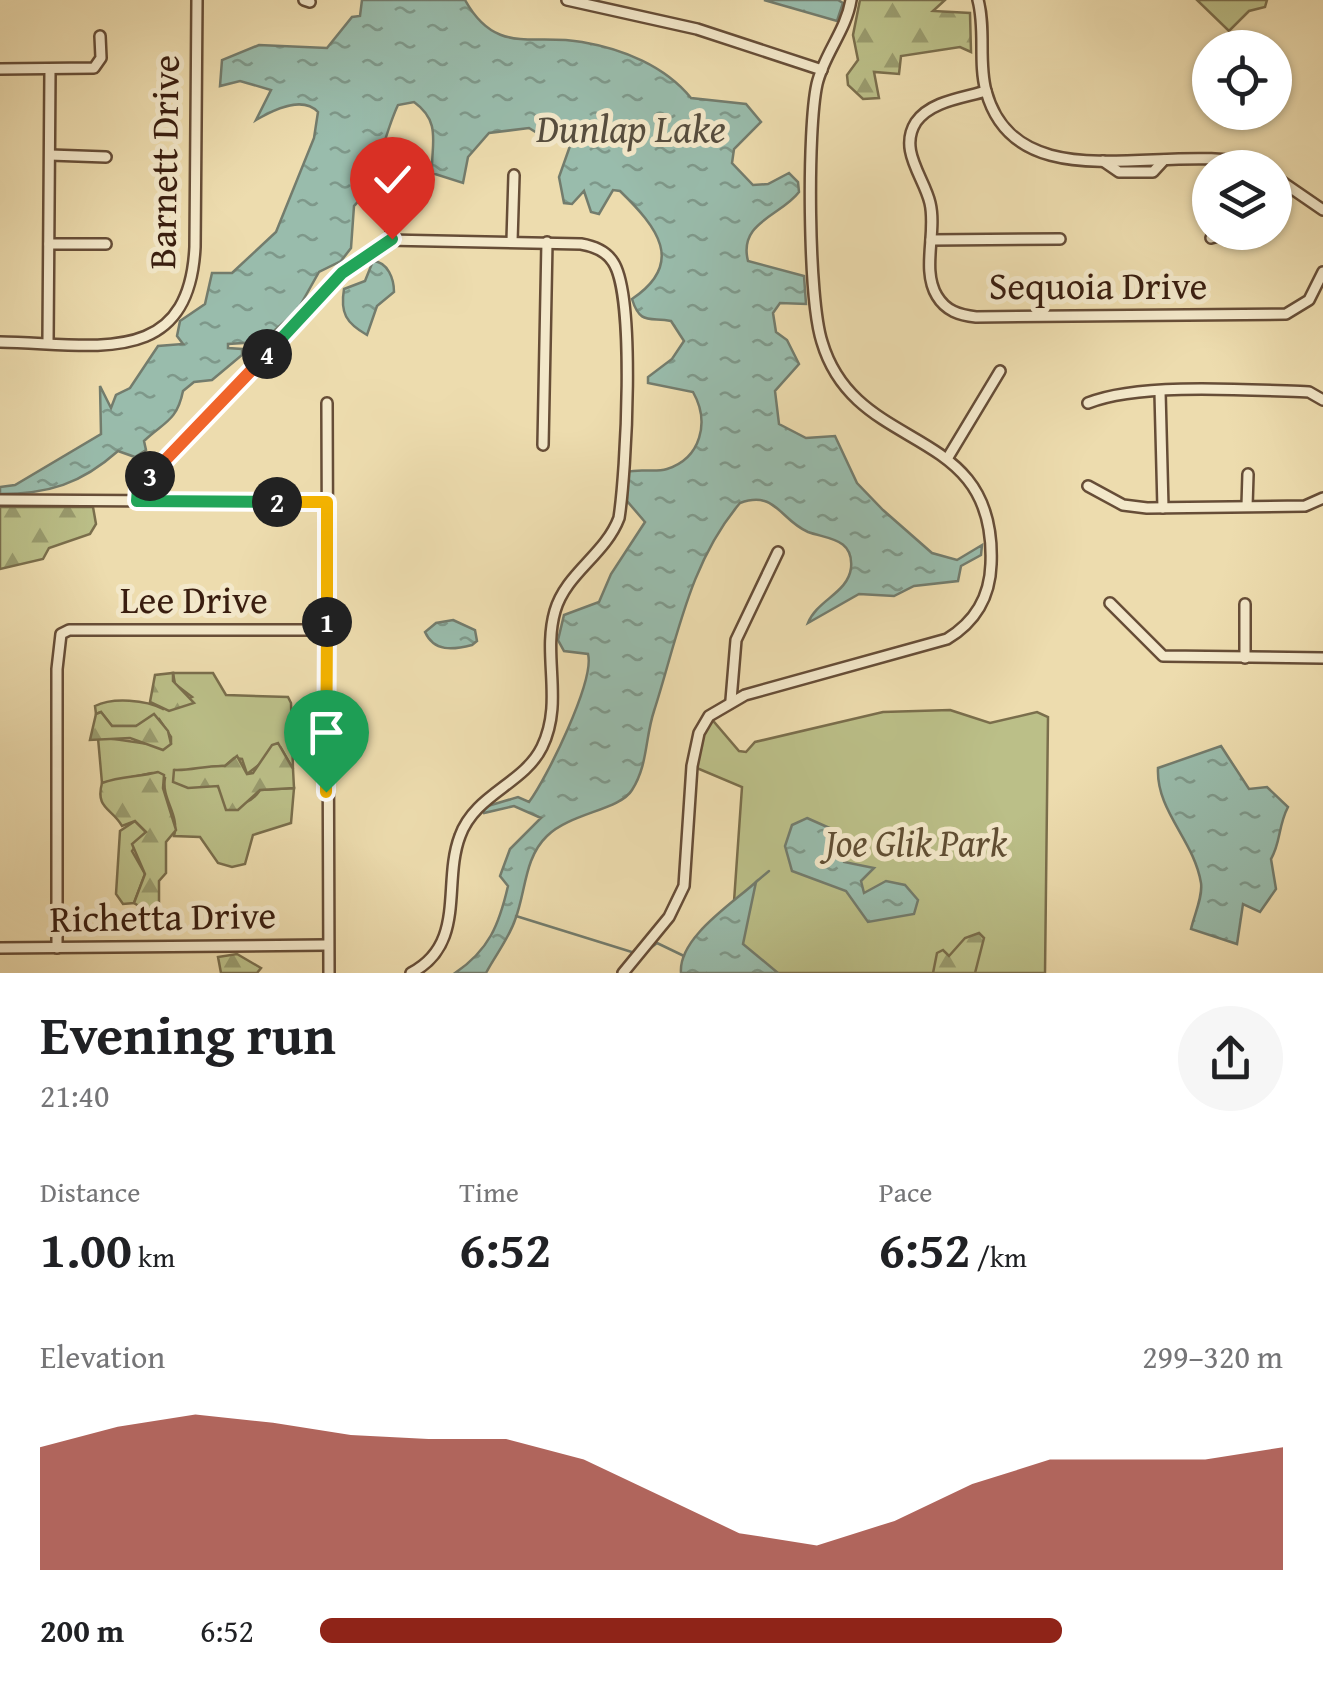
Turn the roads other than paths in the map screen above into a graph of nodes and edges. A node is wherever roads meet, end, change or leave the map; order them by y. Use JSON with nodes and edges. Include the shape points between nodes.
{"nodes":[{"id":1,"x":197,"y":0,"type":"edge"},
{"id":2,"x":568,"y":0,"type":"edge"},
{"id":3,"x":851,"y":0,"type":"edge"},
{"id":4,"x":978,"y":0,"type":"edge"},
{"id":5,"x":100,"y":36,"type":"dead end"},
{"id":6,"x":0,"y":69,"type":"edge"},
{"id":7,"x":50,"y":70,"type":"junction"},
{"id":8,"x":822,"y":70,"type":"junction"},
{"id":9,"x":986,"y":91,"type":"junction"},
{"id":10,"x":407,"y":149,"type":"dead end"},
{"id":11,"x":50,"y":156,"type":"junction"},
{"id":12,"x":106,"y":157,"type":"dead end"},
{"id":13,"x":1192,"y":160,"type":"edge"},
{"id":14,"x":514,"y":175,"type":"dead end"},
{"id":15,"x":1292,"y":190,"type":"edge"},
{"id":16,"x":1323,"y":210,"type":"edge"},
{"id":17,"x":392,"y":239,"type":"junction"},
{"id":18,"x":1060,"y":239,"type":"dead end"},
{"id":19,"x":931,"y":240,"type":"junction"},
{"id":20,"x":512,"y":241,"type":"junction"},
{"id":21,"x":546,"y":242,"type":"junction"},
{"id":22,"x":49,"y":244,"type":"junction"},
{"id":23,"x":106,"y":244,"type":"dead end"},
{"id":24,"x":1323,"y":272,"type":"edge"},
{"id":25,"x":0,"y":342,"type":"edge"},
{"id":26,"x":48,"y":342,"type":"junction"},
{"id":27,"x":1000,"y":370,"type":"dead end"},
{"id":28,"x":1160,"y":392,"type":"junction"},
{"id":29,"x":1323,"y":400,"type":"edge"},
{"id":30,"x":327,"y":403,"type":"dead end"},
{"id":31,"x":1088,"y":403,"type":"dead end"},
{"id":32,"x":543,"y":444,"type":"dead end"},
{"id":33,"x":947,"y":459,"type":"junction"},
{"id":34,"x":1248,"y":474,"type":"dead end"},
{"id":35,"x":1088,"y":486,"type":"dead end"},
{"id":36,"x":1323,"y":498,"type":"edge"},
{"id":37,"x":0,"y":500,"type":"edge"},
{"id":38,"x":137,"y":501,"type":"junction"},
{"id":39,"x":327,"y":502,"type":"junction"},
{"id":40,"x":1246,"y":506,"type":"junction"},
{"id":41,"x":1163,"y":508,"type":"junction"},
{"id":42,"x":778,"y":552,"type":"dead end"},
{"id":43,"x":1110,"y":602,"type":"dead end"},
{"id":44,"x":1245,"y":604,"type":"dead end"},
{"id":45,"x":327,"y":630,"type":"junction"},
{"id":46,"x":1245,"y":658,"type":"junction"},
{"id":47,"x":1323,"y":658,"type":"edge"},
{"id":48,"x":731,"y":700,"type":"junction"},
{"id":49,"x":326,"y":946,"type":"junction"},
{"id":50,"x":0,"y":948,"type":"edge"},
{"id":51,"x":57,"y":948,"type":"junction"},
{"id":52,"x":329,"y":973,"type":"edge"},
{"id":53,"x":411,"y":973,"type":"edge"},
{"id":54,"x":623,"y":973,"type":"edge"}],
"edges":[{"from":1,"to":26,"type":"street","name":"Barnett Drive","via":[[194,275],[185,304],[140,342]]},
{"from":2,"to":8,"type":"street","via":[[697,29]]},
{"from":3,"to":8,"type":"street"},
{"from":4,"to":9,"type":"street"},
{"from":5,"to":7,"type":"street","via":[[101,58],[94,68]]},
{"from":6,"to":7,"type":"street"},
{"from":7,"to":11,"type":"street"},
{"from":8,"to":33,"type":"street","via":[[813,131],[821,340],[853,396]]},
{"from":9,"to":13,"type":"street","via":[[1010,130],[1064,160]]},
{"from":9,"to":19,"type":"street","name":"Sequoia Drive","via":[[934,107],[914,128],[910,153],[930,204]]},
{"from":10,"to":17,"type":"street"},
{"from":11,"to":12,"type":"street"},
{"from":11,"to":22,"type":"street"},
{"from":14,"to":20,"type":"street"},
{"from":15,"to":16,"type":"street"},
{"from":17,"to":20,"type":"street"},
{"from":17,"to":38,"type":"street","via":[[342,273],[140,485]]},
{"from":18,"to":19,"type":"street"},
{"from":19,"to":24,"type":"street","name":"Sequoia Drive","via":[[937,297],[951,311],[976,317],[1286,314],[1309,300]]},
{"from":20,"to":21,"type":"street"},
{"from":21,"to":32,"type":"street"},
{"from":21,"to":53,"type":"street","via":[[594,247],[614,263],[620,280],[625,319],[619,518],[556,608],[554,698],[543,744],[466,824],[455,856],[448,929],[434,954]]},
{"from":22,"to":23,"type":"street"},
{"from":22,"to":26,"type":"street"},
{"from":25,"to":26,"type":"street","name":"Barnett Drive"},
{"from":27,"to":33,"type":"street"},
{"from":28,"to":29,"type":"street","via":[[1310,392]]},
{"from":28,"to":31,"type":"street"},
{"from":28,"to":41,"type":"street"},
{"from":30,"to":39,"type":"street"},
{"from":33,"to":48,"type":"street","via":[[978,488],[990,521],[990,577],[974,617],[939,643]]},
{"from":34,"to":40,"type":"street"},
{"from":35,"to":41,"type":"street","via":[[1123,505]]},
{"from":36,"to":40,"type":"street","via":[[1304,506]]},
{"from":37,"to":38,"type":"street"},
{"from":38,"to":39,"type":"street"},
{"from":39,"to":45,"type":"street"},
{"from":40,"to":41,"type":"street"},
{"from":42,"to":48,"type":"street","via":[[736,640]]},
{"from":43,"to":46,"type":"street","via":[[1163,656]]},
{"from":44,"to":46,"type":"street"},
{"from":45,"to":49,"type":"street"},
{"from":45,"to":51,"type":"street","name":"Lee Drive","via":[[61,634]]},
{"from":46,"to":47,"type":"street"},
{"from":48,"to":54,"type":"street","via":[[710,716],[694,748],[688,871],[678,900]]},
{"from":49,"to":51,"type":"street","name":"Richetta Drive"},
{"from":49,"to":52,"type":"street"},
{"from":50,"to":51,"type":"street","name":"Richetta Drive"}]}
